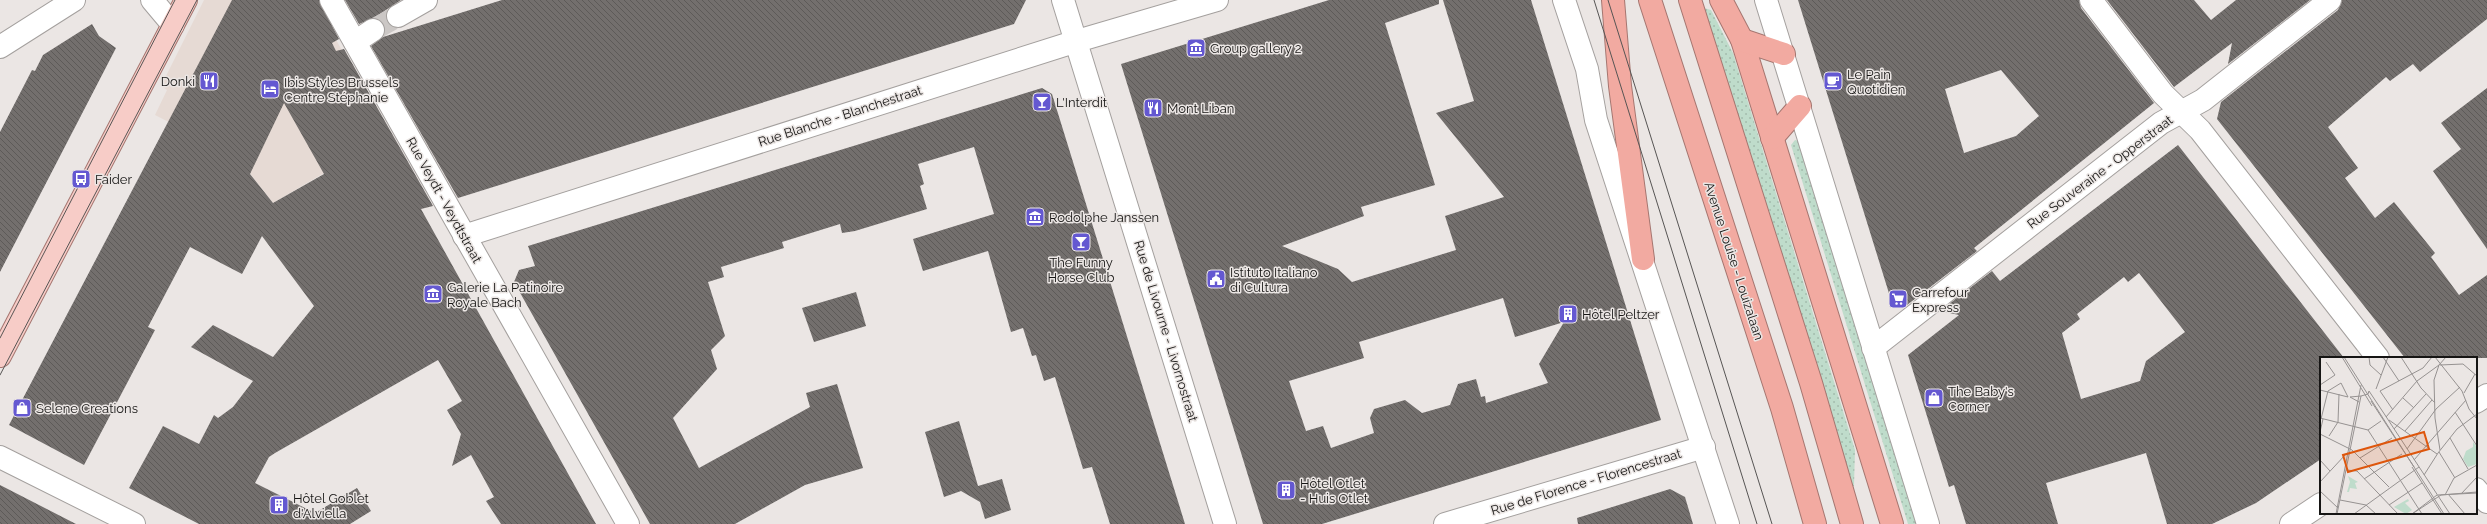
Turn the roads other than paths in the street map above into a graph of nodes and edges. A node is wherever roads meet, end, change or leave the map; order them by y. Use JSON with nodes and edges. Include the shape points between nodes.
{"nodes":[{"id":1,"x":74,"y":0,"type":"edge"},
{"id":2,"x":152,"y":0,"type":"edge"},
{"id":3,"x":186,"y":0,"type":"edge"},
{"id":4,"x":331,"y":0,"type":"edge"},
{"id":5,"x":426,"y":0,"type":"edge"},
{"id":6,"x":1063,"y":0,"type":"edge"},
{"id":7,"x":1217,"y":0,"type":"edge"},
{"id":8,"x":1564,"y":0,"type":"edge"},
{"id":9,"x":1613,"y":0,"type":"edge"},
{"id":10,"x":1650,"y":0,"type":"edge"},
{"id":11,"x":1690,"y":0,"type":"edge"},
{"id":12,"x":1721,"y":0,"type":"edge"},
{"id":13,"x":1766,"y":0,"type":"edge"},
{"id":14,"x":2091,"y":0,"type":"edge"},
{"id":15,"x":2330,"y":0,"type":"edge"},
{"id":16,"x":398,"y":16,"type":"tunnel mouth"},
{"id":17,"x":172,"y":25,"type":"junction"},
{"id":18,"x":374,"y":30,"type":"tunnel mouth"},
{"id":19,"x":1742,"y":40,"type":"junction"},
{"id":20,"x":1077,"y":41,"type":"junction"},
{"id":21,"x":355,"y":42,"type":"junction"},
{"id":22,"x":0,"y":47,"type":"edge"},
{"id":23,"x":1784,"y":54,"type":"junction"},
{"id":24,"x":1800,"y":106,"type":"junction"},
{"id":25,"x":2181,"y":112,"type":"junction"},
{"id":26,"x":1772,"y":138,"type":"junction"},
{"id":27,"x":464,"y":236,"type":"junction"},
{"id":28,"x":1643,"y":259,"type":"junction"},
{"id":29,"x":1873,"y":348,"type":"junction"},
{"id":30,"x":0,"y":356,"type":"edge"},
{"id":31,"x":2377,"y":357,"type":"edge"},
{"id":32,"x":2487,"y":395,"type":"edge"},
{"id":33,"x":2477,"y":401,"type":"edge"},
{"id":34,"x":1704,"y":447,"type":"junction"},
{"id":35,"x":0,"y":457,"type":"edge"},
{"id":36,"x":2477,"y":490,"type":"edge"},
{"id":37,"x":2487,"y":502,"type":"edge"},
{"id":38,"x":2320,"y":505,"type":"edge"},
{"id":39,"x":134,"y":524,"type":"edge"},
{"id":40,"x":628,"y":524,"type":"edge"},
{"id":41,"x":1225,"y":524,"type":"edge"},
{"id":42,"x":1445,"y":524,"type":"edge"},
{"id":43,"x":1728,"y":524,"type":"edge"},
{"id":44,"x":1815,"y":524,"type":"edge"},
{"id":45,"x":1852,"y":524,"type":"edge"},
{"id":46,"x":1892,"y":524,"type":"edge"},
{"id":47,"x":1928,"y":524,"type":"edge"},
{"id":48,"x":2292,"y":524,"type":"edge"}],
"edges":[{"from":1,"to":22,"type":"street"},
{"from":2,"to":17,"type":"street"},
{"from":3,"to":17,"type":"main road"},
{"from":4,"to":21,"type":"street","name":"Rue Veydt - Veydtstraat"},
{"from":5,"to":16,"type":"street"},
{"from":6,"to":20,"type":"street","name":"Rue de Livourne - Livornostraat"},
{"from":7,"to":20,"type":"street","name":"Rue Blanche - Blanchestraat"},
{"from":8,"to":28,"type":"street","via":[[1587,70],[1596,120]]},
{"from":9,"to":28,"type":"highway","via":[[1620,86]]},
{"from":10,"to":44,"type":"highway","name":"Avenue Louise - Louizalaan","via":[[1779,401]]},
{"from":11,"to":45,"type":"highway"},
{"from":12,"to":19,"type":"highway"},
{"from":13,"to":23,"type":"street"},
{"from":14,"to":25,"type":"street","via":[[2163,94]]},
{"from":15,"to":25,"type":"street","name":"Rue Souveraine - Opperstraat","via":[[2204,100]]},
{"from":17,"to":30,"type":"main road"},
{"from":18,"to":21,"type":"street"},
{"from":19,"to":23,"type":"highway"},
{"from":19,"to":26,"type":"highway"},
{"from":20,"to":27,"type":"street","name":"Rue Blanche - Blanchestraat"},
{"from":20,"to":41,"type":"street","name":"Rue de Livourne - Livornostraat"},
{"from":21,"to":27,"type":"street","name":"Rue Veydt - Veydtstraat"},
{"from":23,"to":24,"type":"street"},
{"from":24,"to":26,"type":"highway"},
{"from":24,"to":29,"type":"street"},
{"from":25,"to":29,"type":"street","name":"Rue Souveraine - Opperstraat","via":[[2161,123]]},
{"from":25,"to":31,"type":"street","via":[[2200,130]]},
{"from":26,"to":46,"type":"highway"},
{"from":27,"to":40,"type":"street","name":"Rue Veydt - Veydtstraat"},
{"from":28,"to":34,"type":"street"},
{"from":29,"to":47,"type":"street"},
{"from":32,"to":33,"type":"street"},
{"from":34,"to":42,"type":"street","name":"Rue de Florence - Florencestraat"},
{"from":34,"to":43,"type":"street"},
{"from":35,"to":39,"type":"street"},
{"from":36,"to":37,"type":"street"},
{"from":38,"to":48,"type":"street"}]}
